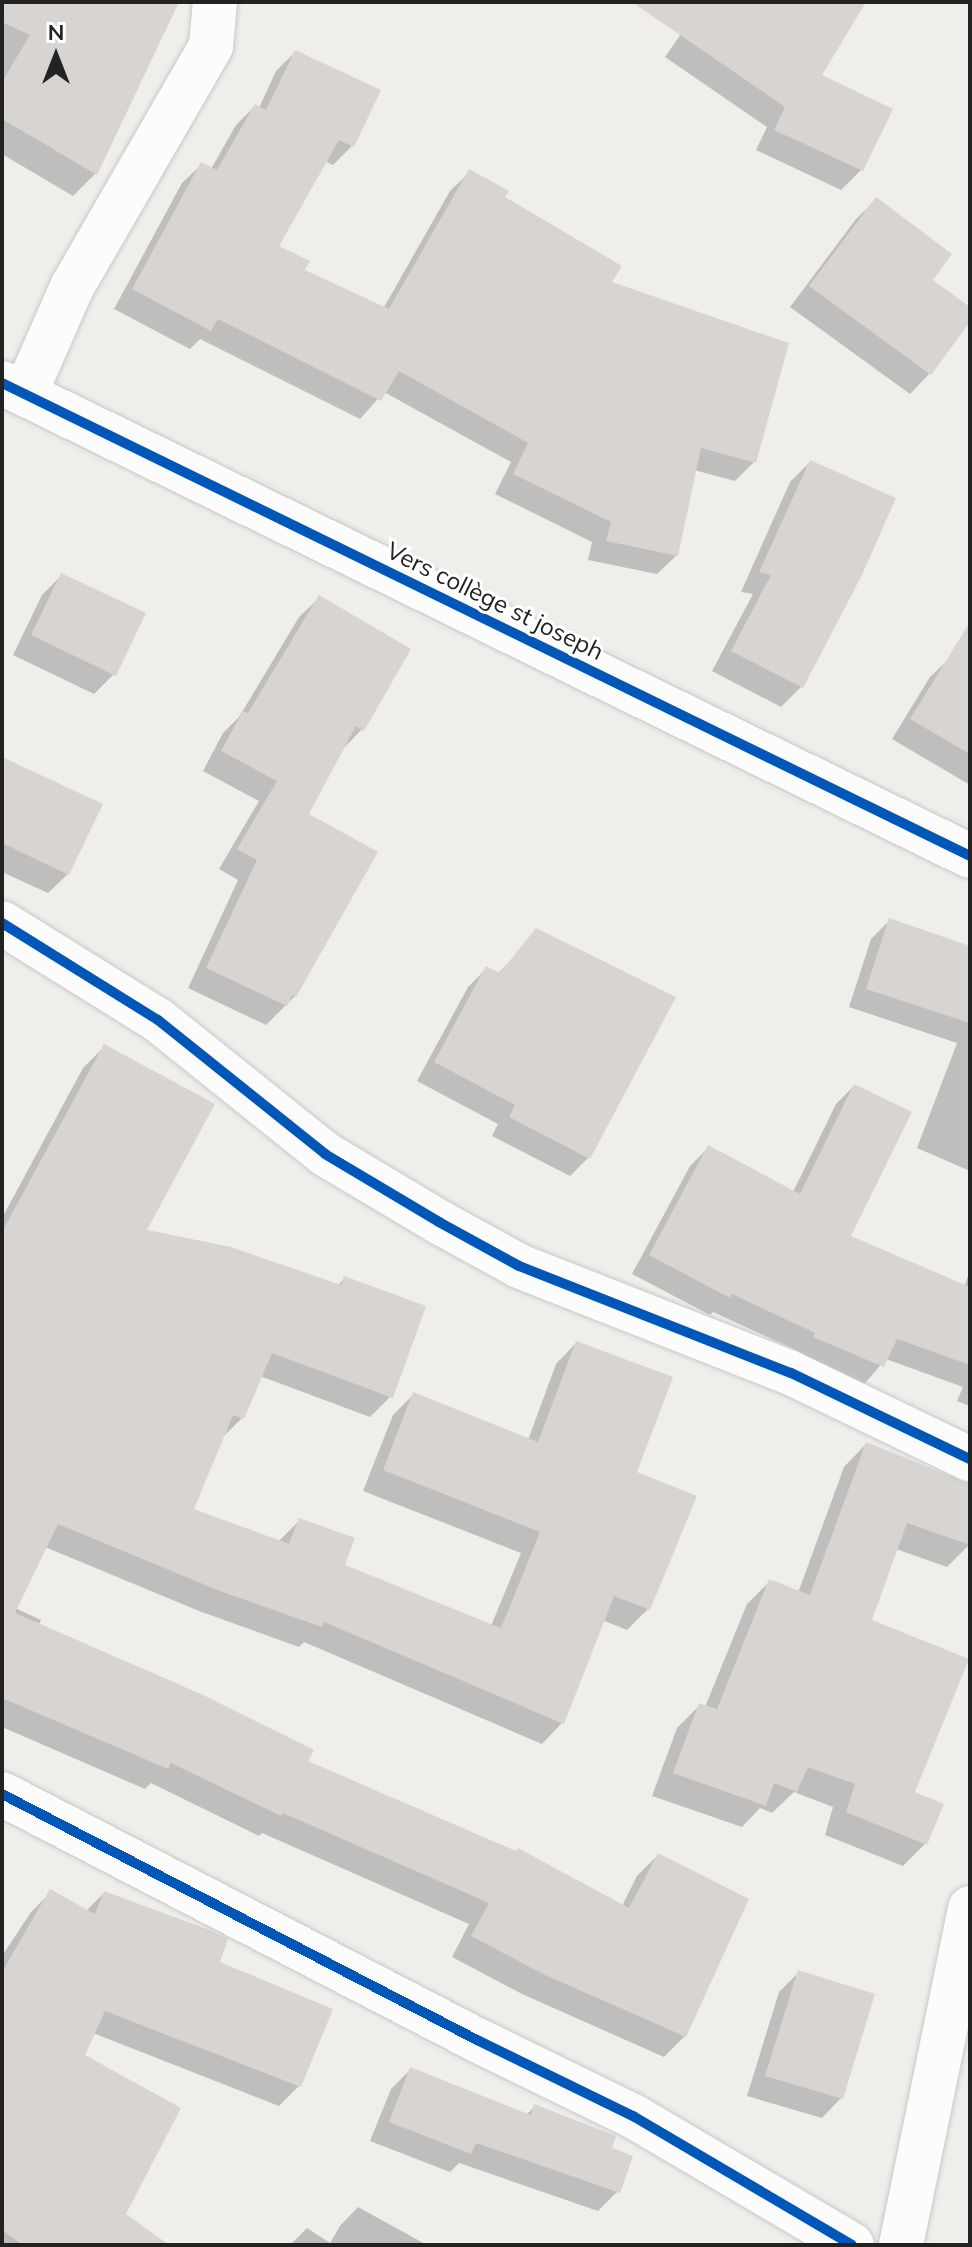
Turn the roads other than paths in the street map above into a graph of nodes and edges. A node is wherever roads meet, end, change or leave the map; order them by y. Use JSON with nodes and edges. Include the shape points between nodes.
{"nodes":[{"id":1,"x":215,"y":2,"type":"edge"},
{"id":2,"x":13,"y":388,"type":"edge"},
{"id":3,"x":970,"y":856,"type":"edge"},
{"id":4,"x":2,"y":923,"type":"edge"},
{"id":5,"x":970,"y":1459,"type":"edge"},
{"id":6,"x":2,"y":1794,"type":"edge"},
{"id":7,"x":969,"y":1912,"type":"edge"},
{"id":8,"x":852,"y":2245,"type":"edge"},
{"id":9,"x":901,"y":2245,"type":"edge"}],
"edges":[{"from":1,"to":2,"type":"street","via":[[211,46]]},
{"from":2,"to":3,"type":"street","name":"Vers collège st joseph"},
{"from":4,"to":5,"type":"street","via":[[158,1020],[325,1154],[439,1222],[519,1266],[791,1373]]},
{"from":6,"to":8,"type":"street","via":[[633,2116]]},
{"from":7,"to":9,"type":"street"}]}
